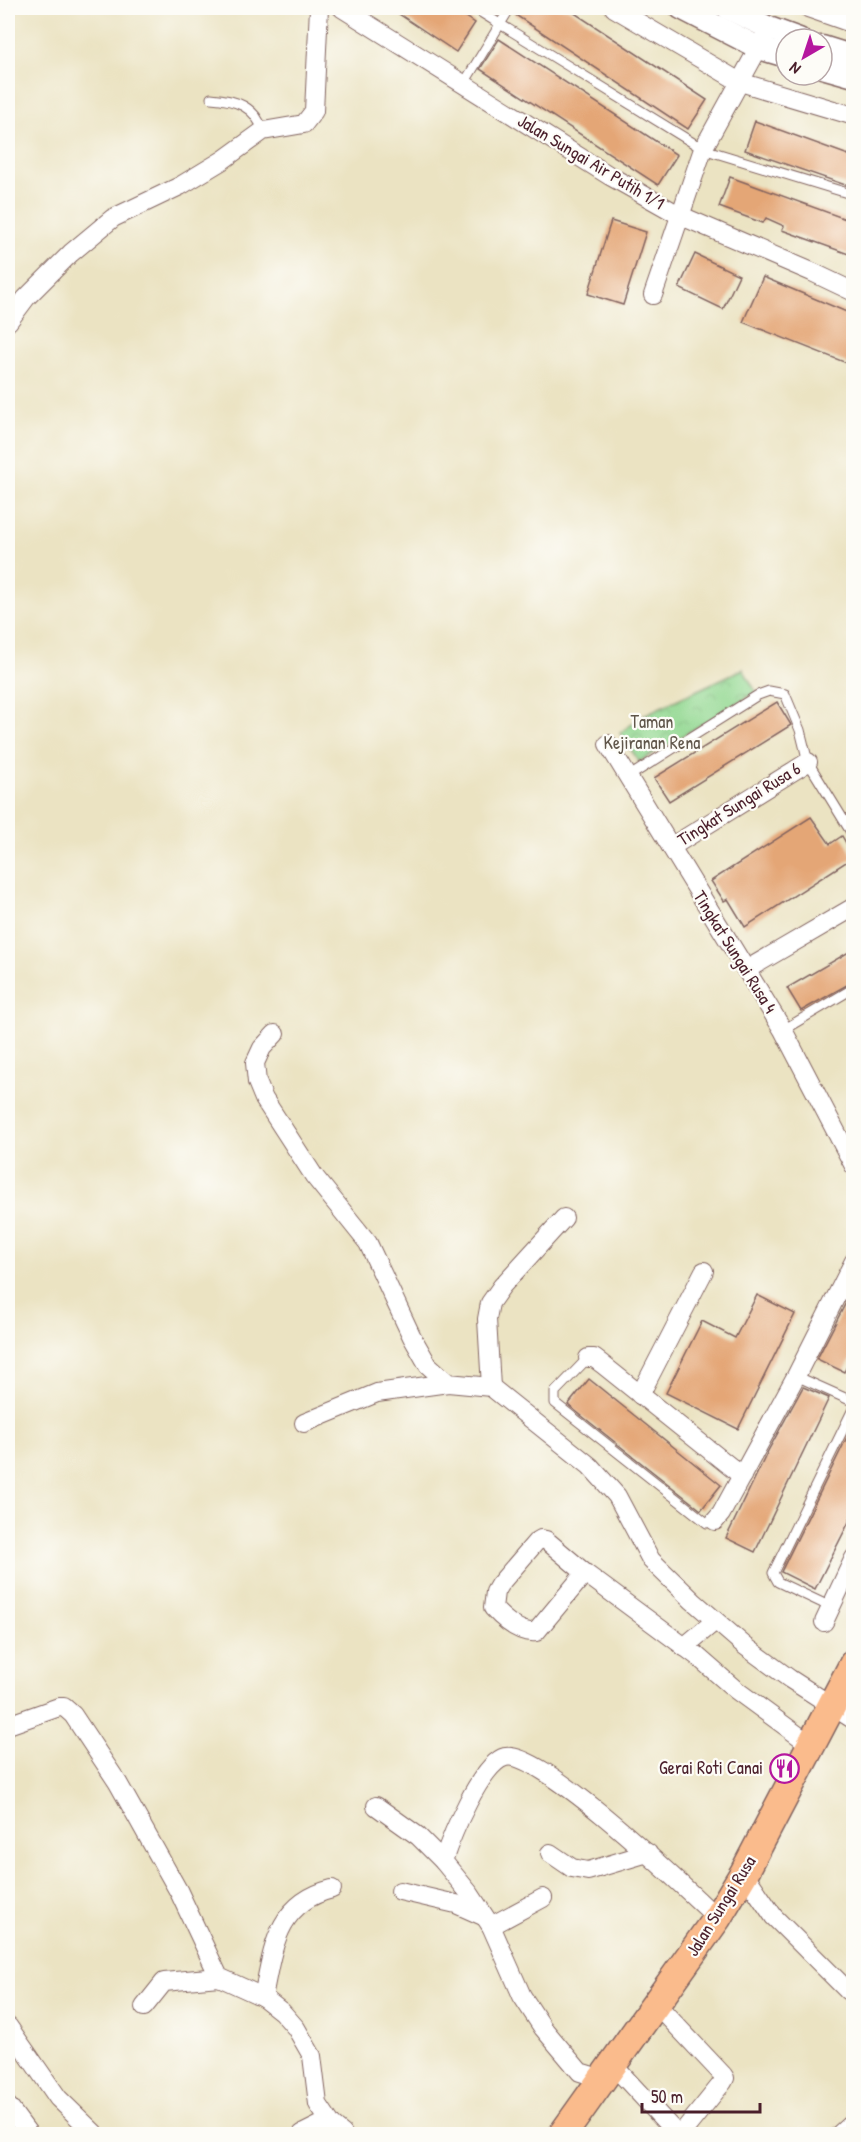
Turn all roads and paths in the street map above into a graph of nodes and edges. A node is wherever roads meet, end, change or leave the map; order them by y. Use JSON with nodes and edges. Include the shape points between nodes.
{"nodes":[{"id":1,"x":319,"y":8,"type":"edge"},
{"id":2,"x":342,"y":8,"type":"edge"},
{"id":3,"x":474,"y":8,"type":"edge"},
{"id":4,"x":510,"y":8,"type":"edge"},
{"id":5,"x":614,"y":8,"type":"edge"},
{"id":6,"x":681,"y":8,"type":"edge"},
{"id":7,"x":728,"y":8,"type":"edge"},
{"id":8,"x":808,"y":8,"type":"edge"},
{"id":9,"x":499,"y":24,"type":"junction"},
{"id":10,"x":854,"y":24,"type":"edge"},
{"id":11,"x":764,"y":38,"type":"junction"},
{"id":12,"x":774,"y":38,"type":"edge"},
{"id":13,"x":774,"y":46,"type":"edge"},
{"id":14,"x":834,"y":51,"type":"edge"},
{"id":15,"x":854,"y":57,"type":"edge"},
{"id":16,"x":834,"y":70,"type":"edge"},
{"id":17,"x":854,"y":76,"type":"edge"},
{"id":18,"x":740,"y":82,"type":"junction"},
{"id":19,"x":463,"y":85,"type":"junction"},
{"id":20,"x":211,"y":98,"type":"dead end"},
{"id":21,"x":854,"y":116,"type":"edge"},
{"id":22,"x":262,"y":131,"type":"junction"},
{"id":23,"x":703,"y":149,"type":"junction"},
{"id":24,"x":854,"y":195,"type":"edge"},
{"id":25,"x":679,"y":215,"type":"junction"},
{"id":26,"x":854,"y":292,"type":"edge"},
{"id":27,"x":652,"y":295,"type":"dead end"},
{"id":28,"x":8,"y":321,"type":"edge"},
{"id":29,"x":608,"y":744,"type":"dead end"},
{"id":30,"x":808,"y":762,"type":"junction"},
{"id":31,"x":628,"y":777,"type":"junction"},
{"id":32,"x":854,"y":837,"type":"edge"},
{"id":33,"x":671,"y":847,"type":"junction"},
{"id":34,"x":854,"y":908,"type":"edge"},
{"id":35,"x":746,"y":970,"type":"junction"},
{"id":36,"x":854,"y":988,"type":"edge"},
{"id":37,"x":783,"y":1030,"type":"junction"},
{"id":38,"x":275,"y":1034,"type":"dead end"},
{"id":39,"x":854,"y":1166,"type":"edge"},
{"id":40,"x":564,"y":1218,"type":"dead end"},
{"id":41,"x":854,"y":1261,"type":"edge"},
{"id":42,"x":704,"y":1271,"type":"dead end"},
{"id":43,"x":588,"y":1358,"type":"joint"},
{"id":44,"x":796,"y":1376,"type":"junction"},
{"id":45,"x":448,"y":1383,"type":"junction"},
{"id":46,"x":490,"y":1387,"type":"junction"},
{"id":47,"x":640,"y":1395,"type":"junction"},
{"id":48,"x":854,"y":1402,"type":"edge"},
{"id":49,"x":854,"y":1407,"type":"edge"},
{"id":50,"x":304,"y":1423,"type":"dead end"},
{"id":51,"x":742,"y":1476,"type":"junction"},
{"id":52,"x":715,"y":1521,"type":"joint"},
{"id":53,"x":854,"y":1558,"type":"edge"},
{"id":54,"x":585,"y":1573,"type":"junction"},
{"id":55,"x":827,"y":1614,"type":"joint"},
{"id":56,"x":715,"y":1621,"type":"junction"},
{"id":57,"x":684,"y":1647,"type":"junction"},
{"id":58,"x":854,"y":1664,"type":"edge"},
{"id":59,"x":843,"y":1713,"type":"edge"},
{"id":60,"x":8,"y":1725,"type":"edge"},
{"id":61,"x":812,"y":1745,"type":"junction"},
{"id":62,"x":376,"y":1806,"type":"dead end"},
{"id":63,"x":550,"y":1853,"type":"dead end"},
{"id":64,"x":648,"y":1853,"type":"junction"},
{"id":65,"x":443,"y":1861,"type":"junction"},
{"id":66,"x":744,"y":1874,"type":"junction"},
{"id":67,"x":332,"y":1889,"type":"dead end"},
{"id":68,"x":400,"y":1891,"type":"dead end"},
{"id":69,"x":543,"y":1899,"type":"dead end"},
{"id":70,"x":717,"y":1918,"type":"junction"},
{"id":71,"x":487,"y":1921,"type":"junction"},
{"id":72,"x":219,"y":1977,"type":"junction"},
{"id":73,"x":848,"y":1992,"type":"dead end"},
{"id":74,"x":263,"y":1997,"type":"junction"},
{"id":75,"x":657,"y":2005,"type":"junction"},
{"id":76,"x":144,"y":2007,"type":"dead end"},
{"id":77,"x":8,"y":2026,"type":"edge"},
{"id":78,"x":608,"y":2072,"type":"junction"},
{"id":79,"x":8,"y":2106,"type":"edge"},
{"id":80,"x":854,"y":2115,"type":"edge"},
{"id":81,"x":338,"y":2130,"type":"edge"},
{"id":82,"x":26,"y":2134,"type":"edge"},
{"id":83,"x":95,"y":2134,"type":"edge"},
{"id":84,"x":302,"y":2134,"type":"edge"},
{"id":85,"x":564,"y":2134,"type":"edge"},
{"id":86,"x":833,"y":2134,"type":"edge"}],
"edges":[{"from":1,"to":22,"type":"street","via":[[314,111],[304,124]]},
{"from":2,"to":19,"type":"street","name":"Jalan Sungai Air Putih 1/1"},
{"from":3,"to":9,"type":"lane"},
{"from":4,"to":9,"type":"lane"},
{"from":5,"to":18,"type":"street"},
{"from":6,"to":11,"type":"street"},
{"from":7,"to":11,"type":"street"},
{"from":8,"to":10,"type":"street"},
{"from":9,"to":19,"type":"lane"},
{"from":9,"to":23,"type":"lane"},
{"from":11,"to":12,"type":"street"},
{"from":11,"to":13,"type":"street"},
{"from":11,"to":18,"type":"street"},
{"from":14,"to":15,"type":"street"},
{"from":16,"to":17,"type":"street"},
{"from":18,"to":21,"type":"street"},
{"from":18,"to":23,"type":"street"},
{"from":19,"to":25,"type":"street","name":"Jalan Sungai Air Putih 1/1"},
{"from":20,"to":22,"type":"lane","via":[[245,106],[257,118]]},
{"from":22,"to":28,"type":"street","via":[[180,186],[98,229],[26,298]]},
{"from":23,"to":24,"type":"lane"},
{"from":23,"to":25,"type":"street"},
{"from":25,"to":26,"type":"street","name":"Jalan Sungai Air Putih 1/1"},
{"from":25,"to":27,"type":"street"},
{"from":29,"to":31,"type":"street","name":"Tingkat Sungai Rusa 4"},
{"from":30,"to":31,"type":"lane","via":[[785,694],[769,691]]},
{"from":30,"to":32,"type":"lane"},
{"from":30,"to":33,"type":"street","name":"Tingkat Sungai Rusa 6"},
{"from":31,"to":33,"type":"street","name":"Tingkat Sungai Rusa 4"},
{"from":33,"to":35,"type":"street","name":"Tingkat Sungai Rusa 4"},
{"from":34,"to":35,"type":"street"},
{"from":35,"to":37,"type":"street","name":"Tingkat Sungai Rusa 4"},
{"from":36,"to":37,"type":"lane"},
{"from":37,"to":39,"type":"street","name":"Tingkat Sungai Rusa 4"},
{"from":38,"to":45,"type":"street","via":[[255,1063],[264,1099],[314,1176],[368,1243],[428,1365]]},
{"from":40,"to":46,"type":"street","via":[[490,1303]]},
{"from":41,"to":44,"type":"street"},
{"from":42,"to":47,"type":"street"},
{"from":43,"to":47,"type":"street","via":[[594,1358]]},
{"from":43,"to":52,"type":"lane","via":[[555,1392],[555,1403],[707,1523]]},
{"from":44,"to":48,"type":"lane"},
{"from":44,"to":51,"type":"street"},
{"from":45,"to":46,"type":"street"},
{"from":45,"to":50,"type":"street","via":[[377,1393]]},
{"from":46,"to":56,"type":"street","via":[[602,1478],[624,1508],[651,1560]]},
{"from":47,"to":51,"type":"street"},
{"from":49,"to":55,"type":"lane","via":[[773,1573],[778,1582]]},
{"from":51,"to":52,"type":"street"},
{"from":53,"to":55,"type":"street"},
{"from":54,"to":54,"type":"street","via":[[536,1632],[519,1629],[494,1608],[499,1585],[541,1539],[550,1541]]},
{"from":54,"to":57,"type":"street"},
{"from":56,"to":57,"type":"street"},
{"from":56,"to":59,"type":"street","via":[[790,1679]]},
{"from":57,"to":61,"type":"street"},
{"from":58,"to":59,"type":"main road","name":"Jalan Sungai Rusa"},
{"from":59,"to":61,"type":"main road","name":"Jalan Sungai Rusa"},
{"from":60,"to":72,"type":"street","via":[[58,1707],[74,1715],[118,1783],[179,1892]]},
{"from":61,"to":66,"type":"main road","name":"Jalan Sungai Rusa"},
{"from":62,"to":65,"type":"street","via":[[418,1836]]},
{"from":63,"to":64,"type":"street","via":[[572,1868],[588,1871]]},
{"from":64,"to":65,"type":"street","via":[[540,1769],[509,1756],[488,1770],[460,1819]]},
{"from":64,"to":70,"type":"street"},
{"from":65,"to":71,"type":"street"},
{"from":66,"to":70,"type":"main road","name":"Jalan Sungai Rusa"},
{"from":66,"to":73,"type":"street","via":[[774,1917]]},
{"from":67,"to":74,"type":"street","via":[[302,1902],[283,1922]]},
{"from":68,"to":71,"type":"street","via":[[456,1904]]},
{"from":69,"to":71,"type":"street"},
{"from":70,"to":75,"type":"main road","name":"Jalan Sungai Rusa"},
{"from":71,"to":78,"type":"street","via":[[522,1996],[543,2028],[580,2072]]},
{"from":72,"to":74,"type":"street"},
{"from":72,"to":76,"type":"street","via":[[164,1982]]},
{"from":74,"to":81,"type":"street","via":[[282,2012],[305,2041],[312,2056],[318,2104]]},
{"from":75,"to":78,"type":"main road","name":"Jalan Sungai Rusa"},
{"from":75,"to":78,"type":"street","via":[[723,2075],[723,2082],[681,2134]]},
{"from":77,"to":83,"type":"street","via":[[58,2098]]},
{"from":78,"to":85,"type":"main road","name":"Jalan Sungai Rusa"},
{"from":79,"to":82,"type":"street"},
{"from":80,"to":86,"type":"lane"},
{"from":81,"to":84,"type":"street","via":[[320,2125]]}]}
